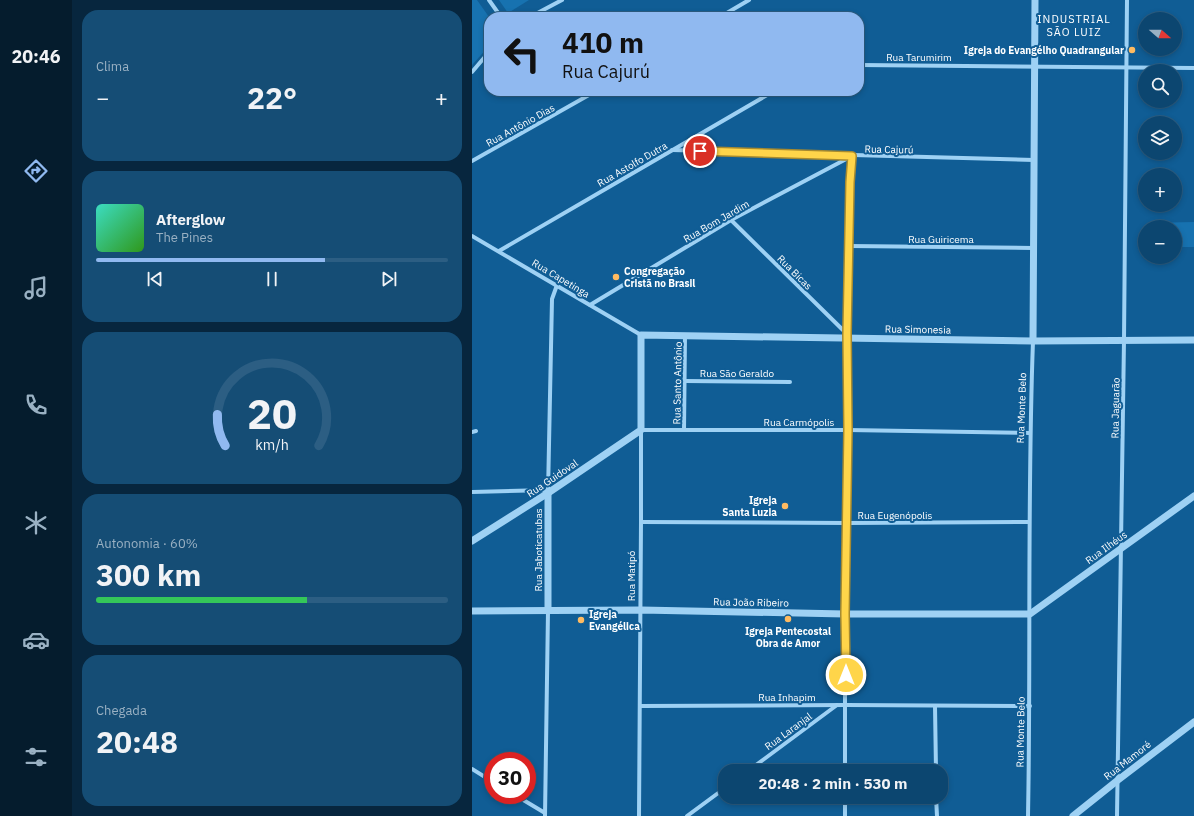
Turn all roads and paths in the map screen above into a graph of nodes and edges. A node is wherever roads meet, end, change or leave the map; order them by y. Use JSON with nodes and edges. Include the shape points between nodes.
{"nodes":[{"id":1,"x":489,"y":0,"type":"edge"},
{"id":2,"x":562,"y":0,"type":"edge"},
{"id":3,"x":748,"y":0,"type":"edge"},
{"id":4,"x":1035,"y":0,"type":"edge"},
{"id":5,"x":1127,"y":0,"type":"edge"},
{"id":6,"x":497,"y":12,"type":"edge"},
{"id":7,"x":539,"y":12,"type":"edge"},
{"id":8,"x":728,"y":12,"type":"edge"},
{"id":9,"x":484,"y":58,"type":"edge"},
{"id":10,"x":864,"y":65,"type":"edge"},
{"id":11,"x":1034,"y":66,"type":"junction"},
{"id":12,"x":1126,"y":67,"type":"junction"},
{"id":13,"x":1194,"y":68,"type":"edge"},
{"id":14,"x":472,"y":72,"type":"edge"},
{"id":15,"x":587,"y":96,"type":"edge"},
{"id":16,"x":765,"y":96,"type":"edge"},
{"id":17,"x":672,"y":150,"type":"junction"},
{"id":18,"x":852,"y":156,"type":"junction"},
{"id":19,"x":1034,"y":160,"type":"junction"},
{"id":20,"x":472,"y":161,"type":"edge"},
{"id":21,"x":731,"y":220,"type":"junction"},
{"id":22,"x":472,"y":236,"type":"edge"},
{"id":23,"x":849,"y":246,"type":"junction"},
{"id":24,"x":1033,"y":248,"type":"junction"},
{"id":25,"x":499,"y":251,"type":"junction"},
{"id":26,"x":557,"y":285,"type":"junction"},
{"id":27,"x":590,"y":305,"type":"junction"},
{"id":28,"x":641,"y":335,"type":"junction"},
{"id":29,"x":686,"y":336,"type":"junction"},
{"id":30,"x":847,"y":336,"type":"junction"},
{"id":31,"x":1124,"y":340,"type":"junction"},
{"id":32,"x":1194,"y":340,"type":"edge"},
{"id":33,"x":1033,"y":341,"type":"junction"},
{"id":34,"x":685,"y":381,"type":"junction"},
{"id":35,"x":790,"y":382,"type":"dead end"},
{"id":36,"x":641,"y":430,"type":"junction"},
{"id":37,"x":684,"y":430,"type":"junction"},
{"id":38,"x":848,"y":430,"type":"junction"},
{"id":39,"x":1030,"y":433,"type":"junction"},
{"id":40,"x":548,"y":491,"type":"junction"},
{"id":41,"x":472,"y":492,"type":"edge"},
{"id":42,"x":1194,"y":496,"type":"edge"},
{"id":43,"x":642,"y":522,"type":"junction"},
{"id":44,"x":1029,"y":522,"type":"junction"},
{"id":45,"x":847,"y":523,"type":"junction"},
{"id":46,"x":472,"y":542,"type":"edge"},
{"id":47,"x":1120,"y":550,"type":"junction"},
{"id":48,"x":641,"y":610,"type":"junction"},
{"id":49,"x":472,"y":611,"type":"edge"},
{"id":50,"x":548,"y":611,"type":"junction"},
{"id":51,"x":845,"y":614,"type":"junction"},
{"id":52,"x":1030,"y":614,"type":"junction"},
{"id":53,"x":837,"y":705,"type":"junction"},
{"id":54,"x":846,"y":705,"type":"junction"},
{"id":55,"x":640,"y":706,"type":"junction"},
{"id":56,"x":935,"y":706,"type":"junction"},
{"id":57,"x":1030,"y":706,"type":"junction"},
{"id":58,"x":1194,"y":722,"type":"edge"},
{"id":59,"x":757,"y":764,"type":"edge"},
{"id":60,"x":845,"y":764,"type":"edge"},
{"id":61,"x":936,"y":764,"type":"edge"},
{"id":62,"x":472,"y":769,"type":"edge"},
{"id":63,"x":484,"y":776,"type":"edge"},
{"id":64,"x":1118,"y":782,"type":"junction"},
{"id":65,"x":718,"y":793,"type":"edge"},
{"id":66,"x":528,"y":804,"type":"edge"},
{"id":67,"x":845,"y":804,"type":"edge"},
{"id":68,"x":936,"y":804,"type":"edge"},
{"id":69,"x":545,"y":815,"type":"edge"},
{"id":70,"x":638,"y":816,"type":"edge"},
{"id":71,"x":687,"y":816,"type":"edge"},
{"id":72,"x":845,"y":816,"type":"edge"},
{"id":73,"x":937,"y":816,"type":"edge"},
{"id":74,"x":1028,"y":816,"type":"edge"},
{"id":75,"x":1073,"y":816,"type":"edge"},
{"id":76,"x":1117,"y":816,"type":"edge"}],
"edges":[{"from":1,"to":6,"type":"street"},
{"from":2,"to":7,"type":"street"},
{"from":3,"to":8,"type":"street"},
{"from":4,"to":11,"type":"street","name":"Rua Monte Belo"},
{"from":5,"to":12,"type":"street","name":"Rua Jaguarão"},
{"from":9,"to":14,"type":"street"},
{"from":10,"to":11,"type":"street","name":"Rua Tarumirim"},
{"from":11,"to":12,"type":"street","name":"Rua Tarumirim"},
{"from":11,"to":19,"type":"street","name":"Rua Monte Belo"},
{"from":12,"to":13,"type":"street","name":"Rua Tarumirim"},
{"from":12,"to":31,"type":"street","name":"Rua Jaguarão"},
{"from":15,"to":20,"type":"street","name":"Rua Antônio Dias"},
{"from":16,"to":17,"type":"street","name":"Rua Astolfo Dutra"},
{"from":17,"to":18,"type":"street","name":"Rua Cajurú"},
{"from":17,"to":25,"type":"street","name":"Rua Astolfo Dutra"},
{"from":18,"to":19,"type":"street","name":"Rua Cajurú"},
{"from":18,"to":21,"type":"street","name":"Rua Bom Jardim"},
{"from":18,"to":23,"type":"street"},
{"from":19,"to":24,"type":"street","name":"Rua Monte Belo"},
{"from":21,"to":27,"type":"street","name":"Rua Bom Jardim"},
{"from":21,"to":30,"type":"street","name":"Rua Bicas"},
{"from":22,"to":25,"type":"street","name":"Rua Capetinga"},
{"from":23,"to":24,"type":"street","name":"Rua Guiricema"},
{"from":23,"to":30,"type":"street"},
{"from":24,"to":33,"type":"street","name":"Rua Monte Belo"},
{"from":25,"to":26,"type":"street","name":"Rua Capetinga"},
{"from":26,"to":27,"type":"street","name":"Rua Capetinga"},
{"from":26,"to":40,"type":"street","name":"Rua Jaboticatubas","via":[[552,299]]},
{"from":27,"to":28,"type":"street","name":"Rua Capetinga"},
{"from":28,"to":29,"type":"street","name":"Rua Simonesia"},
{"from":28,"to":36,"type":"street","name":"Rua Matipó"},
{"from":29,"to":30,"type":"street","name":"Rua Simonesia"},
{"from":29,"to":34,"type":"street","name":"Rua Santo Antônio"},
{"from":30,"to":33,"type":"street","name":"Rua Simonesia"},
{"from":30,"to":38,"type":"street"},
{"from":31,"to":32,"type":"street","name":"Rua Simonesia"},
{"from":31,"to":33,"type":"street","name":"Rua Simonesia"},
{"from":31,"to":47,"type":"street","name":"Rua Jaguarão"},
{"from":33,"to":39,"type":"street","name":"Rua Monte Belo"},
{"from":34,"to":35,"type":"street","name":"Rua São Geraldo"},
{"from":34,"to":37,"type":"street","name":"Rua Santo Antônio"},
{"from":36,"to":37,"type":"street","name":"Rua Carmópolis"},
{"from":36,"to":40,"type":"street","name":"Rua Guidoval"},
{"from":36,"to":43,"type":"street","name":"Rua Matipó"},
{"from":37,"to":38,"type":"street","name":"Rua Carmópolis"},
{"from":38,"to":39,"type":"street","name":"Rua Carmópolis"},
{"from":38,"to":45,"type":"street"},
{"from":39,"to":44,"type":"street","name":"Rua Monte Belo"},
{"from":40,"to":41,"type":"street"},
{"from":40,"to":46,"type":"street","name":"Rua Guidoval"},
{"from":40,"to":50,"type":"street","name":"Rua Jaboticatubas"},
{"from":42,"to":47,"type":"street","name":"Rua Ilhéus"},
{"from":43,"to":45,"type":"street","name":"Rua Eugenópolis"},
{"from":43,"to":48,"type":"street","name":"Rua Matipó"},
{"from":44,"to":45,"type":"street","name":"Rua Eugenópolis"},
{"from":44,"to":52,"type":"street","name":"Rua Monte Belo"},
{"from":45,"to":51,"type":"street"},
{"from":47,"to":52,"type":"street","name":"Rua Ilhéus"},
{"from":47,"to":64,"type":"street","name":"Rua Jaguarão"},
{"from":48,"to":50,"type":"street","name":"Rua João Ribeiro"},
{"from":48,"to":51,"type":"street","name":"Rua João Ribeiro"},
{"from":48,"to":55,"type":"street","name":"Rua Matipó"},
{"from":49,"to":50,"type":"street","name":"Rua João Ribeiro"},
{"from":50,"to":69,"type":"street","name":"Rua Jaboticatubas"},
{"from":51,"to":52,"type":"street","name":"Rua João Ribeiro"},
{"from":51,"to":54,"type":"street"},
{"from":52,"to":57,"type":"street","name":"Rua Monte Belo"},
{"from":53,"to":54,"type":"street","name":"Rua Inhapim"},
{"from":53,"to":55,"type":"street","name":"Rua Inhapim"},
{"from":53,"to":59,"type":"street","name":"Rua Laranjal"},
{"from":54,"to":56,"type":"street","name":"Rua Inhapim"},
{"from":54,"to":60,"type":"street"},
{"from":55,"to":70,"type":"street","name":"Rua Matipó"},
{"from":56,"to":57,"type":"street","name":"Rua Inhapim"},
{"from":56,"to":61,"type":"street"},
{"from":57,"to":74,"type":"street","name":"Rua Monte Belo"},
{"from":58,"to":64,"type":"street","name":"Rua Mamoré"},
{"from":62,"to":63,"type":"street"},
{"from":64,"to":75,"type":"street","name":"Rua Mamoré"},
{"from":64,"to":76,"type":"street","name":"Rua Jaguarão"},
{"from":65,"to":71,"type":"street"},
{"from":66,"to":69,"type":"street"},
{"from":67,"to":72,"type":"street"},
{"from":68,"to":73,"type":"street"}]}
